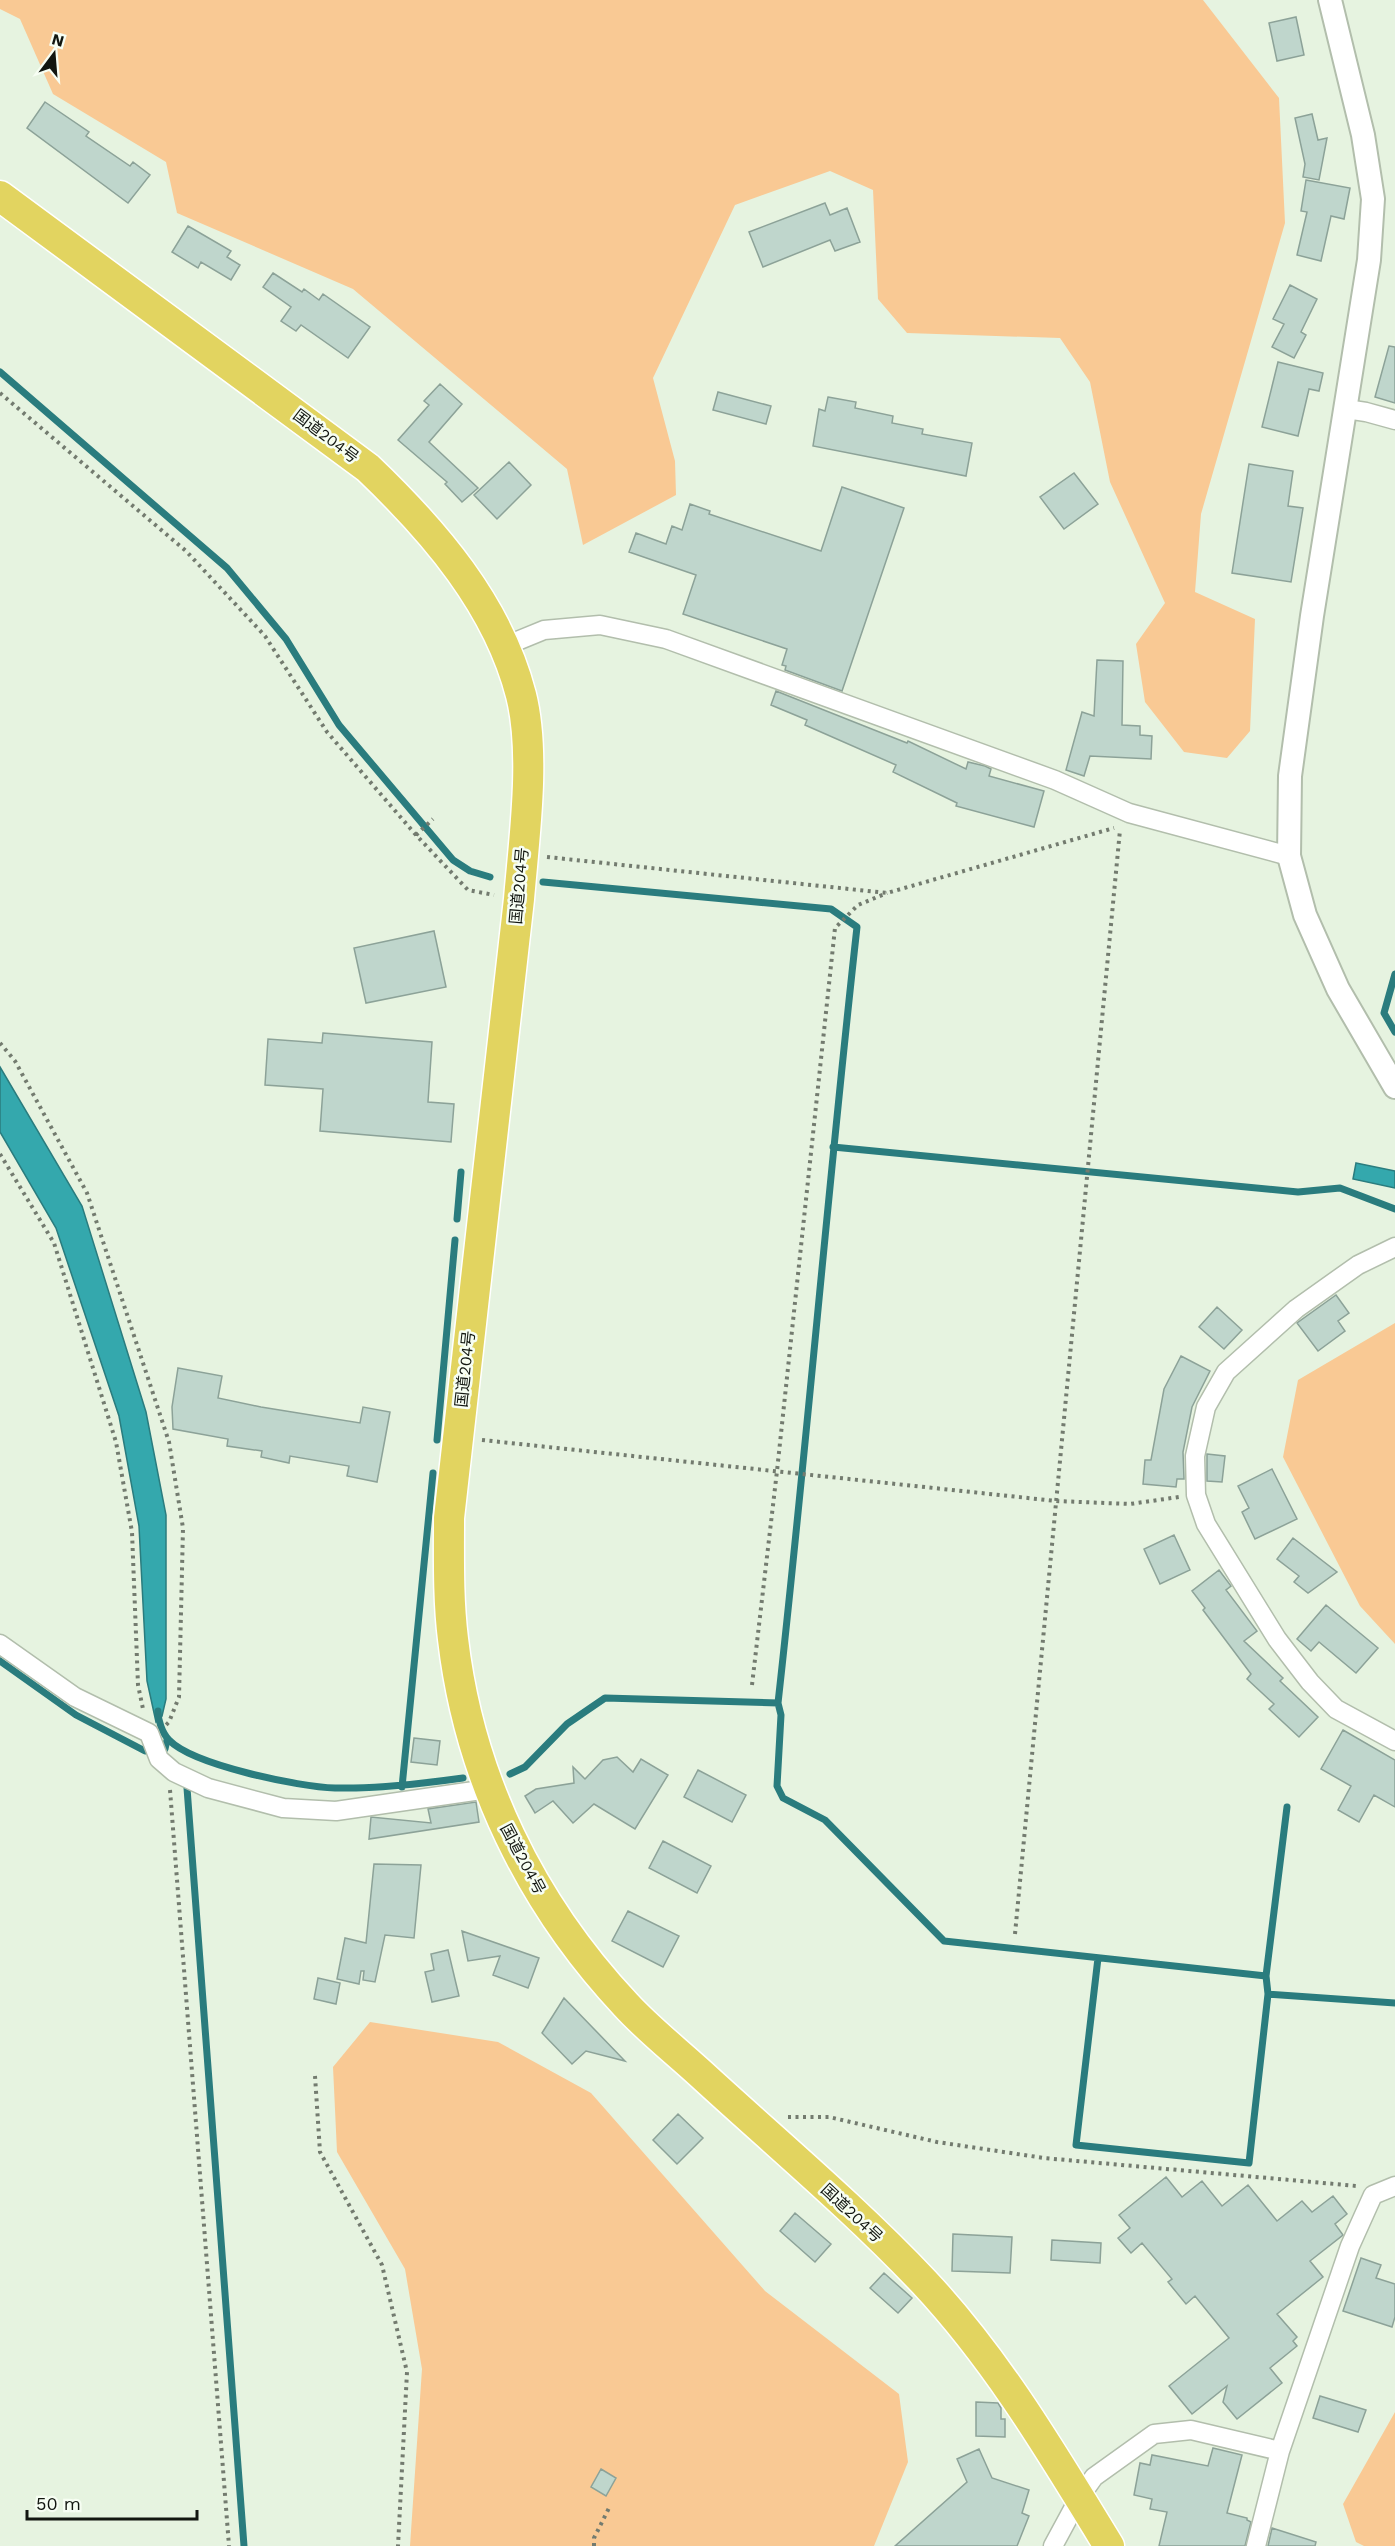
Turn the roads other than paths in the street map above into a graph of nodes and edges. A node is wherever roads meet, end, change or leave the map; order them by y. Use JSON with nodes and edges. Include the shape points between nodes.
{"nodes":[{"id":1,"x":1330,"y":0,"type":"edge"},
{"id":2,"x":0,"y":196,"type":"edge"},
{"id":3,"x":1346,"y":409,"type":"junction"},
{"id":4,"x":1395,"y":420,"type":"edge"},
{"id":5,"x":505,"y":646,"type":"junction"},
{"id":6,"x":1289,"y":856,"type":"junction"},
{"id":7,"x":1395,"y":1087,"type":"edge"},
{"id":8,"x":1395,"y":1247,"type":"edge"},
{"id":9,"x":0,"y":1644,"type":"edge"},
{"id":10,"x":1395,"y":1741,"type":"edge"},
{"id":11,"x":488,"y":1789,"type":"junction"},
{"id":12,"x":1395,"y":2186,"type":"edge"},
{"id":13,"x":1280,"y":2451,"type":"junction"},
{"id":14,"x":1079,"y":2498,"type":"junction"},
{"id":15,"x":1053,"y":2546,"type":"edge"},
{"id":16,"x":1109,"y":2546,"type":"edge"},
{"id":17,"x":1256,"y":2546,"type":"edge"}],
"edges":[{"from":1,"to":3,"type":"street","via":[[1364,135],[1373,199],[1369,260]]},
{"from":2,"to":5,"type":"highway","name":"国道204号","via":[[368,468],[411,509],[448,555],[482,603]]},
{"from":3,"to":4,"type":"street"},
{"from":3,"to":6,"type":"street","via":[[1290,777]]},
{"from":5,"to":6,"type":"street","via":[[544,630],[600,625],[666,639],[1055,780],[1129,813]]},
{"from":5,"to":11,"type":"highway","name":"国道204号","via":[[522,697],[527,753],[522,855],[449,1518],[453,1638],[462,1696]]},
{"from":6,"to":7,"type":"street","via":[[1305,915],[1338,989]]},
{"from":8,"to":10,"type":"street","via":[[1358,1265],[1296,1309],[1226,1372],[1206,1407],[1195,1456],[1196,1495],[1206,1524],[1277,1639],[1336,1709]]},
{"from":9,"to":11,"type":"street","via":[[75,1697],[150,1737],[159,1759],[174,1772],[207,1788],[283,1808],[336,1811]]},
{"from":11,"to":14,"type":"highway","name":"国道204号","via":[[540,1893],[580,1952],[627,2007],[923,2281],[1010,2387]]},
{"from":12,"to":13,"type":"street","via":[[1373,2195],[1350,2246]]},
{"from":13,"to":14,"type":"street","via":[[1191,2430],[1154,2434],[1094,2477]]},
{"from":13,"to":17,"type":"street"},
{"from":14,"to":15,"type":"street"},
{"from":14,"to":16,"type":"highway","name":"国道204号"}]}
